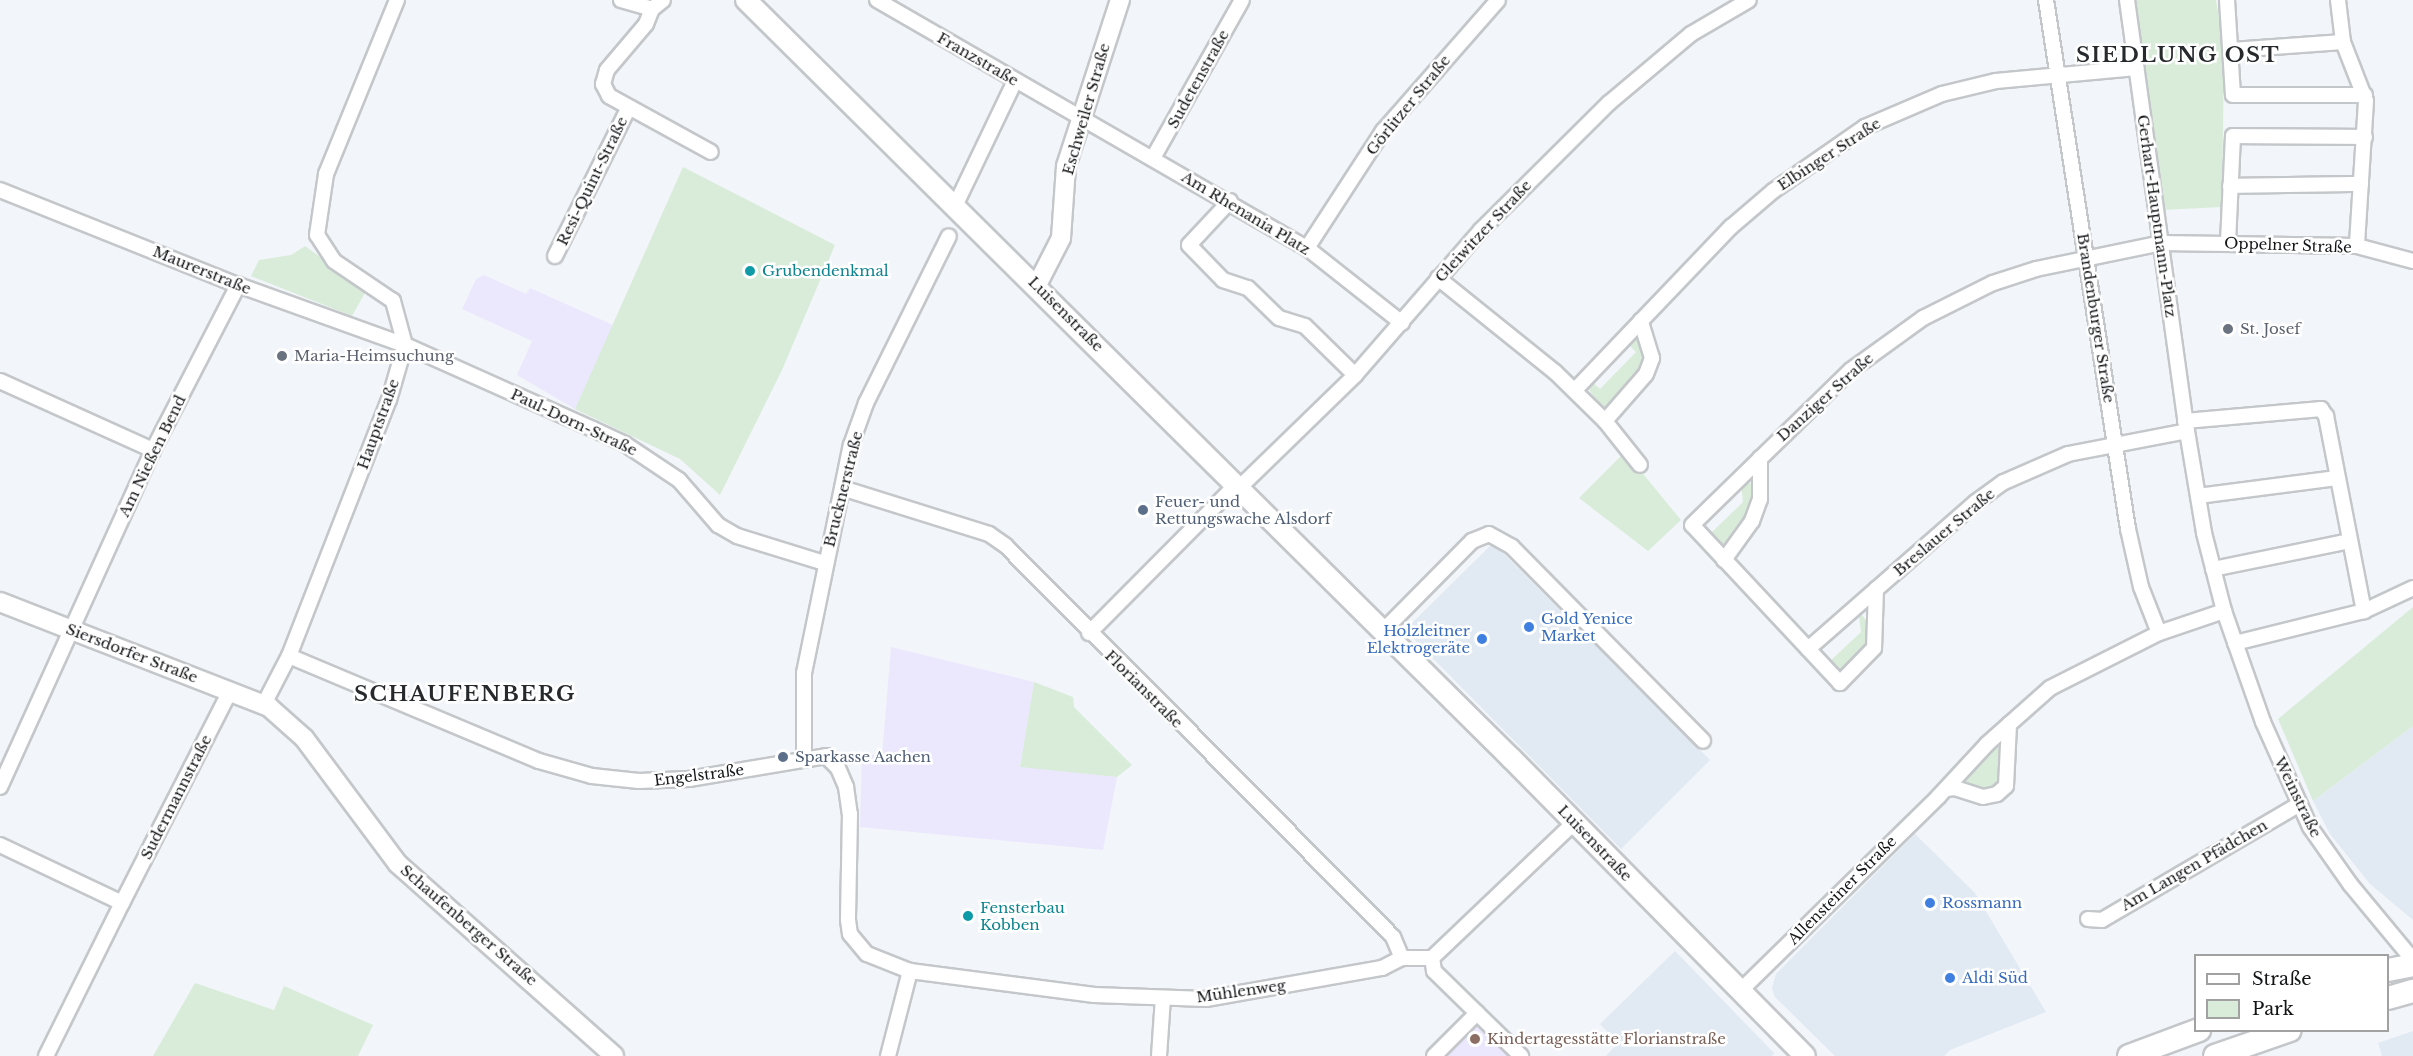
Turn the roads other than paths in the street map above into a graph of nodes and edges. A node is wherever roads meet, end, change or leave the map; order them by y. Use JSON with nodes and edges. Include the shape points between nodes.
{"nodes":[{"id":1,"x":397,"y":0,"type":"edge"},
{"id":2,"x":621,"y":0,"type":"edge"},
{"id":3,"x":746,"y":0,"type":"edge"},
{"id":4,"x":877,"y":0,"type":"edge"},
{"id":5,"x":1120,"y":0,"type":"edge"},
{"id":6,"x":1242,"y":0,"type":"edge"},
{"id":7,"x":1498,"y":0,"type":"edge"},
{"id":8,"x":1749,"y":0,"type":"edge"},
{"id":9,"x":2046,"y":0,"type":"edge"},
{"id":10,"x":2127,"y":0,"type":"edge"},
{"id":11,"x":2227,"y":0,"type":"edge"},
{"id":12,"x":2338,"y":0,"type":"edge"},
{"id":13,"x":658,"y":5,"type":"edge"},
{"id":14,"x":2343,"y":42,"type":"junction"},
{"id":15,"x":2232,"y":50,"type":"junction"},
{"id":16,"x":2136,"y":68,"type":"junction"},
{"id":17,"x":2058,"y":74,"type":"junction"},
{"id":18,"x":1015,"y":81,"type":"junction"},
{"id":19,"x":2365,"y":95,"type":"junction"},
{"id":20,"x":629,"y":107,"type":"junction"},
{"id":21,"x":1080,"y":118,"type":"junction"},
{"id":22,"x":2364,"y":137,"type":"junction"},
{"id":23,"x":711,"y":152,"type":"dead end"},
{"id":24,"x":1153,"y":158,"type":"junction"},
{"id":25,"x":2361,"y":184,"type":"junction"},
{"id":26,"x":2230,"y":186,"type":"junction"},
{"id":27,"x":0,"y":190,"type":"edge"},
{"id":28,"x":1230,"y":201,"type":"junction"},
{"id":29,"x":956,"y":204,"type":"junction"},
{"id":30,"x":949,"y":236,"type":"dead end"},
{"id":31,"x":2228,"y":242,"type":"junction"},
{"id":32,"x":2161,"y":243,"type":"junction"},
{"id":33,"x":2357,"y":246,"type":"junction"},
{"id":34,"x":1307,"y":248,"type":"junction"},
{"id":35,"x":555,"y":256,"type":"dead end"},
{"id":36,"x":2086,"y":257,"type":"junction"},
{"id":37,"x":2413,"y":261,"type":"edge"},
{"id":38,"x":1438,"y":278,"type":"junction"},
{"id":39,"x":238,"y":285,"type":"junction"},
{"id":40,"x":1037,"y":285,"type":"junction"},
{"id":41,"x":1641,"y":321,"type":"junction"},
{"id":42,"x":1402,"y":323,"type":"junction"},
{"id":43,"x":405,"y":345,"type":"junction"},
{"id":44,"x":1355,"y":375,"type":"junction"},
{"id":45,"x":0,"y":381,"type":"edge"},
{"id":46,"x":1575,"y":390,"type":"junction"},
{"id":47,"x":1605,"y":421,"type":"junction"},
{"id":48,"x":2186,"y":426,"type":"junction"},
{"id":49,"x":2115,"y":443,"type":"junction"},
{"id":50,"x":153,"y":450,"type":"junction"},
{"id":51,"x":1760,"y":458,"type":"junction"},
{"id":52,"x":1640,"y":465,"type":"dead end"},
{"id":53,"x":2337,"y":478,"type":"junction"},
{"id":54,"x":1238,"y":486,"type":"junction"},
{"id":55,"x":842,"y":488,"type":"junction"},
{"id":56,"x":2198,"y":496,"type":"junction"},
{"id":57,"x":2349,"y":541,"type":"junction"},
{"id":58,"x":1725,"y":560,"type":"junction"},
{"id":59,"x":824,"y":563,"type":"junction"},
{"id":60,"x":2213,"y":569,"type":"junction"},
{"id":61,"x":2413,"y":588,"type":"edge"},
{"id":62,"x":1875,"y":589,"type":"junction"},
{"id":63,"x":0,"y":602,"type":"edge"},
{"id":64,"x":2224,"y":611,"type":"junction"},
{"id":65,"x":2364,"y":611,"type":"junction"},
{"id":66,"x":71,"y":629,"type":"junction"},
{"id":67,"x":1383,"y":631,"type":"junction"},
{"id":68,"x":1089,"y":633,"type":"junction"},
{"id":69,"x":2159,"y":633,"type":"junction"},
{"id":70,"x":2235,"y":643,"type":"junction"},
{"id":71,"x":1808,"y":649,"type":"junction"},
{"id":72,"x":289,"y":656,"type":"junction"},
{"id":73,"x":230,"y":691,"type":"junction"},
{"id":74,"x":264,"y":704,"type":"junction"},
{"id":75,"x":2009,"y":724,"type":"junction"},
{"id":76,"x":1703,"y":741,"type":"dead end"},
{"id":77,"x":804,"y":760,"type":"junction"},
{"id":78,"x":0,"y":788,"type":"edge"},
{"id":79,"x":1946,"y":789,"type":"junction"},
{"id":80,"x":2300,"y":804,"type":"junction"},
{"id":81,"x":1575,"y":822,"type":"junction"},
{"id":82,"x":0,"y":845,"type":"edge"},
{"id":83,"x":122,"y":903,"type":"junction"},
{"id":84,"x":2088,"y":920,"type":"dead end"},
{"id":85,"x":858,"y":945,"type":"joint"},
{"id":86,"x":1402,"y":958,"type":"junction"},
{"id":87,"x":1432,"y":958,"type":"junction"},
{"id":88,"x":2413,"y":960,"type":"edge"},
{"id":89,"x":2413,"y":965,"type":"edge"},
{"id":90,"x":2389,"y":970,"type":"edge"},
{"id":91,"x":910,"y":971,"type":"junction"},
{"id":92,"x":2413,"y":991,"type":"edge"},
{"id":93,"x":1739,"y":992,"type":"junction"},
{"id":94,"x":1164,"y":998,"type":"junction"},
{"id":95,"x":2389,"y":998,"type":"edge"},
{"id":96,"x":1477,"y":1013,"type":"junction"},
{"id":97,"x":2194,"y":1032,"type":"edge"},
{"id":98,"x":2284,"y":1032,"type":"edge"},
{"id":99,"x":46,"y":1056,"type":"edge"},
{"id":100,"x":615,"y":1056,"type":"edge"},
{"id":101,"x":888,"y":1056,"type":"edge"},
{"id":102,"x":1159,"y":1056,"type":"edge"},
{"id":103,"x":1434,"y":1056,"type":"edge"},
{"id":104,"x":1521,"y":1056,"type":"edge"},
{"id":105,"x":1805,"y":1056,"type":"edge"},
{"id":106,"x":2128,"y":1056,"type":"edge"},
{"id":107,"x":2216,"y":1056,"type":"edge"}],
"edges":[{"from":1,"to":43,"type":"street","via":[[326,174],[317,235],[334,261],[393,301]]},
{"from":2,"to":13,"type":"street"},
{"from":3,"to":29,"type":"main road","name":"Luisenstraße"},
{"from":4,"to":18,"type":"street","name":"Franzstraße"},
{"from":5,"to":21,"type":"street","name":"Eschweiler Straße"},
{"from":6,"to":24,"type":"street","name":"Sudetenstraße"},
{"from":7,"to":34,"type":"street","name":"Görlitzer Straße","via":[[1383,131]]},
{"from":8,"to":38,"type":"street","name":"Gleiwitzer Straße","via":[[1656,60],[1481,230]]},
{"from":9,"to":17,"type":"street","name":"Brandenburger Straße"},
{"from":10,"to":16,"type":"street","name":"Gerhart-Hauptmann-Platz"},
{"from":11,"to":15,"type":"street"},
{"from":12,"to":14,"type":"street"},
{"from":13,"to":20,"type":"street","name":"Resi-Quint-Straße","via":[[607,70],[603,84],[609,96]]},
{"from":14,"to":15,"type":"street"},
{"from":14,"to":19,"type":"street"},
{"from":15,"to":19,"type":"street","via":[[2233,95]]},
{"from":16,"to":17,"type":"street","name":"Elbinger Straße"},
{"from":16,"to":32,"type":"street","name":"Gerhart-Hauptmann-Platz"},
{"from":17,"to":36,"type":"street","name":"Brandenburger Straße"},
{"from":17,"to":41,"type":"street","name":"Elbinger Straße","via":[[1996,81],[1942,94],[1865,127],[1773,191],[1731,227]]},
{"from":18,"to":21,"type":"street","name":"Franzstraße"},
{"from":18,"to":29,"type":"street"},
{"from":19,"to":22,"type":"street"},
{"from":20,"to":23,"type":"street","name":"Resi-Quint-Straße"},
{"from":20,"to":35,"type":"street","name":"Resi-Quint-Straße"},
{"from":21,"to":24,"type":"street","name":"Am Rhenania Platz"},
{"from":21,"to":40,"type":"street","name":"Eschweiler Straße","via":[[1066,166],[1061,238]]},
{"from":22,"to":25,"type":"street"},
{"from":22,"to":26,"type":"street","via":[[2233,136]]},
{"from":24,"to":28,"type":"street","name":"Am Rhenania Platz"},
{"from":25,"to":26,"type":"street"},
{"from":25,"to":33,"type":"street"},
{"from":26,"to":31,"type":"street"},
{"from":27,"to":39,"type":"street","name":"Maurerstraße"},
{"from":28,"to":34,"type":"street","name":"Am Rhenania Platz"},
{"from":28,"to":44,"type":"street","via":[[1190,245],[1223,280],[1248,288],[1278,318],[1305,327]]},
{"from":29,"to":40,"type":"main road","name":"Luisenstraße"},
{"from":30,"to":55,"type":"street","name":"Brucknerstraße","via":[[866,403]]},
{"from":31,"to":32,"type":"street","name":"Oppelner Straße"},
{"from":31,"to":33,"type":"street","name":"Oppelner Straße"},
{"from":32,"to":36,"type":"street","name":"Danziger Straße"},
{"from":32,"to":48,"type":"street","name":"Gerhart-Hauptmann-Platz"},
{"from":33,"to":37,"type":"street","name":"Oppelner Straße"},
{"from":34,"to":42,"type":"street","name":"Am Rhenania Platz"},
{"from":36,"to":49,"type":"street","name":"Brandenburger Straße"},
{"from":36,"to":51,"type":"street","name":"Danziger Straße","via":[[1993,283],[1923,318],[1851,370]]},
{"from":38,"to":42,"type":"street","name":"Gleiwitzer Straße"},
{"from":38,"to":46,"type":"street"},
{"from":39,"to":43,"type":"street","name":"Maurerstraße"},
{"from":39,"to":50,"type":"street","name":"Am Nießen Bend"},
{"from":40,"to":54,"type":"main road","name":"Luisenstraße"},
{"from":41,"to":46,"type":"street","name":"Elbinger Straße"},
{"from":41,"to":47,"type":"street","via":[[1652,358],[1646,374]]},
{"from":42,"to":44,"type":"street","name":"Gleiwitzer Straße"},
{"from":43,"to":59,"type":"street","name":"Paul-Dorn-Straße","via":[[625,444],[679,480],[718,525],[737,536]]},
{"from":43,"to":72,"type":"street","name":"Hauptstraße","via":[[389,400]]},
{"from":44,"to":54,"type":"street","name":"Gleiwitzer Straße"},
{"from":45,"to":50,"type":"street"},
{"from":46,"to":47,"type":"street"},
{"from":47,"to":52,"type":"street"},
{"from":48,"to":49,"type":"street","name":"Breslauer Straße"},
{"from":48,"to":53,"type":"street","name":"Breslauer Straße","via":[[2321,409],[2326,416]]},
{"from":48,"to":56,"type":"street","name":"Gerhart-Hauptmann-Platz"},
{"from":49,"to":62,"type":"street","name":"Breslauer Straße","via":[[2068,454],[2004,482]]},
{"from":49,"to":69,"type":"street","name":"Brandenburger Straße","via":[[2141,587]]},
{"from":50,"to":66,"type":"street","name":"Am Nießen Bend"},
{"from":51,"to":58,"type":"street","via":[[1760,499],[1738,545]]},
{"from":51,"to":58,"type":"street","name":"Danziger Straße","via":[[1692,525]]},
{"from":53,"to":56,"type":"street"},
{"from":53,"to":57,"type":"street"},
{"from":54,"to":67,"type":"main road","name":"Luisenstraße"},
{"from":54,"to":68,"type":"street","name":"Gleiwitzer Straße"},
{"from":55,"to":59,"type":"street","name":"Brucknerstraße"},
{"from":55,"to":68,"type":"street","name":"Florianstraße","via":[[989,534],[1006,546]]},
{"from":56,"to":60,"type":"street","name":"Weinstraße"},
{"from":57,"to":60,"type":"street"},
{"from":57,"to":65,"type":"street"},
{"from":58,"to":71,"type":"street","name":"Danziger Straße"},
{"from":59,"to":77,"type":"street","name":"Brucknerstraße","via":[[804,673]]},
{"from":60,"to":64,"type":"street","name":"Weinstraße"},
{"from":61,"to":65,"type":"street"},
{"from":62,"to":71,"type":"street","name":"Breslauer Straße"},
{"from":62,"to":71,"type":"street","via":[[1874,648],[1840,683]]},
{"from":63,"to":66,"type":"street","name":"Siersdorfer Straße"},
{"from":64,"to":69,"type":"street","name":"Allensteiner Straße"},
{"from":64,"to":70,"type":"street","name":"Weinstraße"},
{"from":65,"to":70,"type":"street"},
{"from":66,"to":73,"type":"street","name":"Siersdorfer Straße"},
{"from":66,"to":78,"type":"street","name":"Am Nießen Bend"},
{"from":67,"to":76,"type":"street","via":[[1472,541],[1490,534],[1512,547]]},
{"from":67,"to":81,"type":"main road","name":"Luisenstraße"},
{"from":68,"to":86,"type":"street","name":"Florianstraße","via":[[1394,937]]},
{"from":69,"to":75,"type":"street","name":"Allensteiner Straße","via":[[2072,675]]},
{"from":70,"to":80,"type":"street","name":"Weinstraße","via":[[2263,722]]},
{"from":72,"to":74,"type":"street","name":"Hauptstraße"},
{"from":72,"to":77,"type":"street","name":"Engelstraße","via":[[538,761],[592,776],[639,781],[688,779]]},
{"from":73,"to":74,"type":"street","name":"Siersdorfer Straße"},
{"from":73,"to":83,"type":"street","name":"Sudermannstraße"},
{"from":74,"to":100,"type":"street","name":"Schaufenberger Straße","via":[[304,738],[398,864]]},
{"from":75,"to":79,"type":"street","name":"Allensteiner Straße","via":[[1954,776]]},
{"from":75,"to":79,"type":"street","via":[[2006,786],[1997,794],[1983,797]]},
{"from":77,"to":85,"type":"street","name":"Engelstraße","via":[[826,756],[838,768],[846,787],[850,814],[848,920],[850,934]]},
{"from":79,"to":93,"type":"street","name":"Allensteiner Straße"},
{"from":80,"to":84,"type":"street","name":"Am Langen Pfädchen","via":[[2102,920]]},
{"from":80,"to":88,"type":"street","name":"Weinstraße","via":[[2323,848]]},
{"from":81,"to":87,"type":"street"},
{"from":81,"to":93,"type":"main road","name":"Luisenstraße"},
{"from":82,"to":83,"type":"street"},
{"from":83,"to":99,"type":"street","name":"Sudermannstraße"},
{"from":85,"to":91,"type":"street","name":"Mühlenweg","via":[[867,954]]},
{"from":86,"to":87,"type":"street","name":"Mühlenweg"},
{"from":86,"to":94,"type":"street","name":"Mühlenweg","via":[[1382,968],[1206,999]]},
{"from":87,"to":96,"type":"street","via":[[1434,971]]},
{"from":89,"to":90,"type":"main road"},
{"from":91,"to":94,"type":"street","name":"Mühlenweg","via":[[1094,995]]},
{"from":91,"to":101,"type":"street"},
{"from":92,"to":95,"type":"main road"},
{"from":93,"to":105,"type":"main road","name":"Luisenstraße"},
{"from":94,"to":102,"type":"street"},
{"from":96,"to":103,"type":"street"},
{"from":96,"to":104,"type":"street"},
{"from":97,"to":106,"type":"main road"},
{"from":98,"to":107,"type":"main road"}]}
